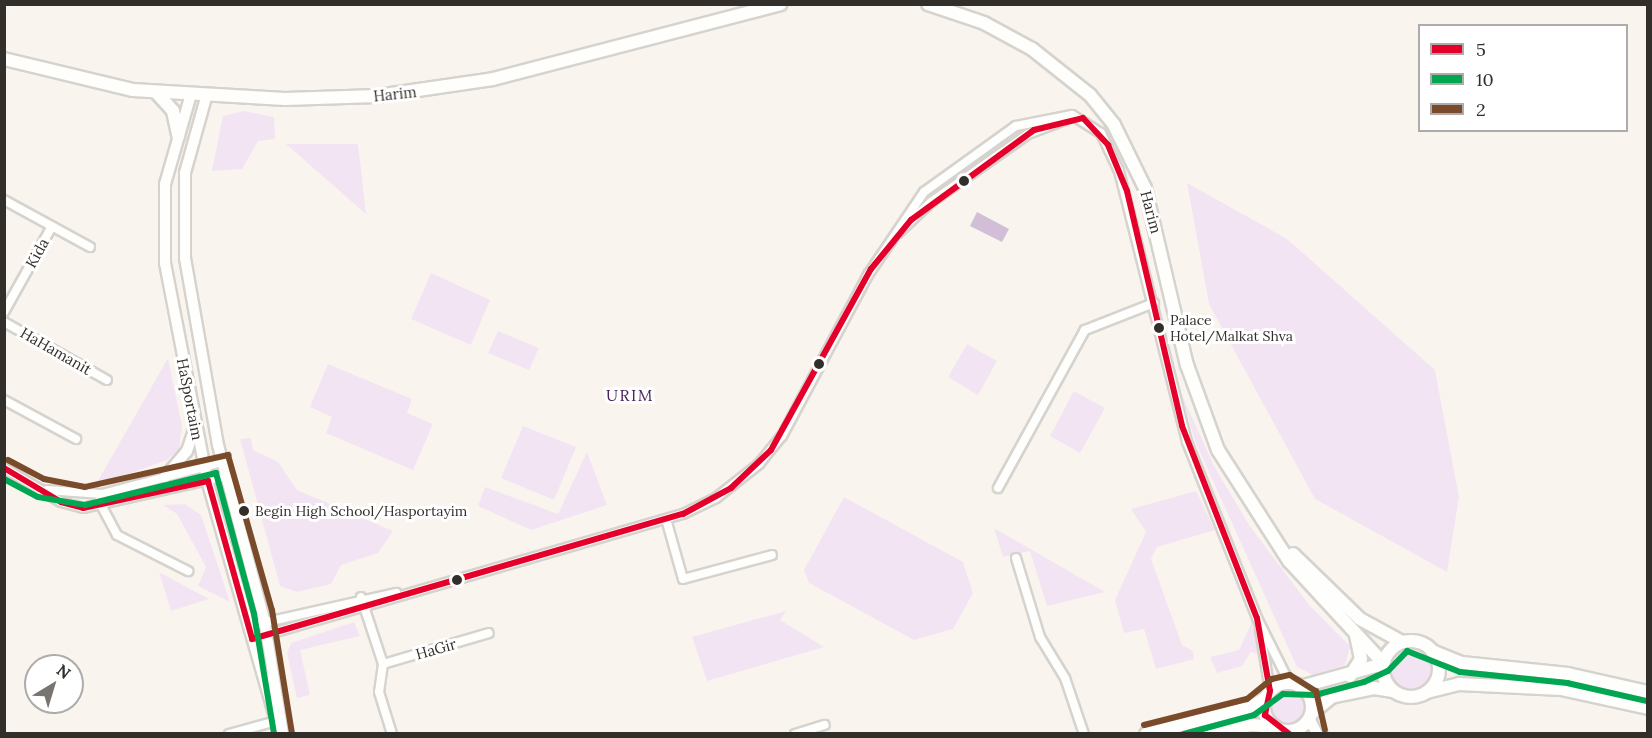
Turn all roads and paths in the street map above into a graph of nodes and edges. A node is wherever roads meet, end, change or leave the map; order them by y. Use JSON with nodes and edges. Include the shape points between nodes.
{"nodes":[{"id":1,"x":780,"y":4,"type":"edge"},
{"id":2,"x":928,"y":4,"type":"edge"},
{"id":3,"x":4,"y":59,"type":"edge"},
{"id":4,"x":156,"y":92,"type":"junction"},
{"id":5,"x":191,"y":94,"type":"junction"},
{"id":6,"x":207,"y":94,"type":"junction"},
{"id":7,"x":1083,"y":118,"type":"junction"},
{"id":8,"x":178,"y":135,"type":"junction"},
{"id":9,"x":4,"y":200,"type":"edge"},
{"id":10,"x":51,"y":226,"type":"junction"},
{"id":11,"x":885,"y":247,"type":"junction"},
{"id":12,"x":90,"y":248,"type":"dead end"},
{"id":13,"x":1154,"y":303,"type":"junction"},
{"id":14,"x":4,"y":312,"type":"edge"},
{"id":15,"x":4,"y":322,"type":"edge"},
{"id":16,"x":107,"y":380,"type":"dead end"},
{"id":17,"x":4,"y":400,"type":"edge"},
{"id":18,"x":195,"y":422,"type":"junction"},
{"id":19,"x":76,"y":439,"type":"dead end"},
{"id":20,"x":222,"y":462,"type":"junction"},
{"id":21,"x":204,"y":466,"type":"junction"},
{"id":22,"x":4,"y":468,"type":"edge"},
{"id":23,"x":226,"y":476,"type":"junction"},
{"id":24,"x":165,"y":477,"type":"junction"},
{"id":25,"x":208,"y":481,"type":"junction"},
{"id":26,"x":41,"y":488,"type":"junction"},
{"id":27,"x":998,"y":488,"type":"dead end"},
{"id":28,"x":97,"y":495,"type":"junction"},
{"id":29,"x":100,"y":506,"type":"junction"},
{"id":30,"x":1256,"y":513,"type":"junction"},
{"id":31,"x":666,"y":519,"type":"junction"},
{"id":32,"x":772,"y":555,"type":"dead end"},
{"id":33,"x":1016,"y":558,"type":"dead end"},
{"id":34,"x":188,"y":571,"type":"dead end"},
{"id":35,"x":409,"y":591,"type":"junction"},
{"id":36,"x":361,"y":597,"type":"junction"},
{"id":37,"x":364,"y":610,"type":"junction"},
{"id":38,"x":1257,"y":618,"type":"junction"},
{"id":39,"x":265,"y":622,"type":"junction"},
{"id":40,"x":249,"y":626,"type":"junction"},
{"id":41,"x":1352,"y":629,"type":"junction"},
{"id":42,"x":489,"y":633,"type":"dead end"},
{"id":43,"x":267,"y":635,"type":"junction"},
{"id":44,"x":252,"y":639,"type":"junction"},
{"id":45,"x":1402,"y":642,"type":"junction"},
{"id":46,"x":1432,"y":651,"type":"junction"},
{"id":47,"x":383,"y":664,"type":"junction"},
{"id":48,"x":1383,"y":664,"type":"junction"},
{"id":49,"x":1348,"y":677,"type":"junction"},
{"id":50,"x":1295,"y":686,"type":"junction"},
{"id":51,"x":1393,"y":691,"type":"junction"},
{"id":52,"x":1427,"y":692,"type":"junction"},
{"id":53,"x":1647,"y":692,"type":"edge"},
{"id":54,"x":1268,"y":694,"type":"junction"},
{"id":55,"x":1647,"y":708,"type":"edge"},
{"id":56,"x":1310,"y":716,"type":"junction"},
{"id":57,"x":278,"y":720,"type":"junction"},
{"id":58,"x":825,"y":725,"type":"dead end"},
{"id":59,"x":1284,"y":731,"type":"edge"},
{"id":60,"x":229,"y":734,"type":"edge"},
{"id":61,"x":281,"y":734,"type":"edge"},
{"id":62,"x":392,"y":734,"type":"edge"},
{"id":63,"x":795,"y":734,"type":"edge"},
{"id":64,"x":1084,"y":734,"type":"edge"},
{"id":65,"x":1146,"y":734,"type":"edge"},
{"id":66,"x":1208,"y":734,"type":"edge"},
{"id":67,"x":1317,"y":734,"type":"edge"}],
"edges":[{"from":1,"to":6,"type":"main road","name":"Harim","via":[[447,88],[316,99]]},
{"from":2,"to":30,"type":"main road","name":"Harim","via":[[984,23],[1032,49],[1090,95],[1114,125],[1145,188],[1200,408],[1229,471]]},
{"from":3,"to":4,"type":"main road","name":"Harim","via":[[75,80]]},
{"from":4,"to":5,"type":"main road","name":"Harim"},
{"from":4,"to":8,"type":"main road","via":[[173,111]]},
{"from":5,"to":6,"type":"main road","name":"Harim"},
{"from":5,"to":8,"type":"street","name":"HaSportaim"},
{"from":6,"to":20,"type":"street","name":"HaSportaim","via":[[187,159],[183,232]]},
{"from":7,"to":11,"type":"street","via":[[1054,122],[1028,134],[931,202]]},
{"from":7,"to":11,"type":"street","via":[[1046,116],[1006,131],[934,183]]},
{"from":7,"to":13,"type":"street","via":[[1101,132],[1115,160]]},
{"from":8,"to":18,"type":"street","name":"HaSportaim","via":[[165,184],[163,237]]},
{"from":9,"to":10,"type":"street"},
{"from":10,"to":12,"type":"street"},
{"from":10,"to":14,"type":"street","name":"Kida"},
{"from":11,"to":31,"type":"street","via":[[771,450],[716,498]]},
{"from":13,"to":27,"type":"street","via":[[1100,320],[1082,334]]},
{"from":13,"to":38,"type":"street","via":[[1187,442]]},
{"from":15,"to":16,"type":"street","name":"HaHamanit"},
{"from":17,"to":19,"type":"street"},
{"from":18,"to":21,"type":"street","name":"HaSportaim"},
{"from":18,"to":24,"type":"street","via":[[187,451]]},
{"from":20,"to":21,"type":"street"},
{"from":20,"to":23,"type":"street","name":"HaSportaim"},
{"from":21,"to":24,"type":"street"},
{"from":21,"to":25,"type":"street","name":"HaSportaim"},
{"from":22,"to":26,"type":"street"},
{"from":23,"to":25,"type":"street"},
{"from":23,"to":39,"type":"street","name":"HaSportaim"},
{"from":24,"to":28,"type":"street"},
{"from":25,"to":29,"type":"street"},
{"from":25,"to":40,"type":"street","name":"HaSportaim"},
{"from":26,"to":28,"type":"street"},
{"from":26,"to":29,"type":"street","via":[[68,505]]},
{"from":28,"to":29,"type":"street"},
{"from":29,"to":34,"type":"street","via":[[117,535]]},
{"from":30,"to":41,"type":"main road","name":"Harim","via":[[1302,577]]},
{"from":30,"to":45,"type":"main road","name":"Harim","via":[[1344,604],[1383,635]]},
{"from":31,"to":32,"type":"street","via":[[683,579]]},
{"from":31,"to":35,"type":"street"},
{"from":33,"to":64,"type":"street","via":[[1040,637],[1068,685]]},
{"from":35,"to":36,"type":"street"},
{"from":35,"to":37,"type":"street"},
{"from":36,"to":37,"type":"street"},
{"from":36,"to":39,"type":"street"},
{"from":37,"to":43,"type":"street"},
{"from":37,"to":47,"type":"street"},
{"from":38,"to":50,"type":"street"},
{"from":38,"to":54,"type":"street"},
{"from":39,"to":40,"type":"street"},
{"from":39,"to":43,"type":"street","name":"HaSportaim"},
{"from":40,"to":44,"type":"street","name":"HaSportaim"},
{"from":41,"to":48,"type":"main road","name":"Harim"},
{"from":41,"to":49,"type":"main road","via":[[1362,653]]},
{"from":42,"to":47,"type":"street","name":"HaGir"},
{"from":43,"to":44,"type":"street"},
{"from":43,"to":57,"type":"street","name":"HaSportaim"},
{"from":44,"to":57,"type":"street","name":"HaSportaim"},
{"from":45,"to":46,"type":"main road","via":[[1418,642]]},
{"from":45,"to":48,"type":"main road"},
{"from":46,"to":52,"type":"main road","via":[[1439,671]]},
{"from":46,"to":53,"type":"main road","via":[[1462,663],[1568,674]]},
{"from":47,"to":62,"type":"street","via":[[379,692]]},
{"from":48,"to":49,"type":"main road"},
{"from":48,"to":51,"type":"main road"},
{"from":49,"to":50,"type":"main road"},
{"from":50,"to":54,"type":"main road"},
{"from":50,"to":56,"type":"main road","via":[[1310,700]]},
{"from":51,"to":52,"type":"main road","via":[[1409,697]]},
{"from":51,"to":56,"type":"main road","via":[[1374,688],[1331,697]]},
{"from":52,"to":55,"type":"main road","via":[[1455,684],[1561,689]]},
{"from":54,"to":59,"type":"main road","via":[[1265,715]]},
{"from":54,"to":65,"type":"main road","via":[[1251,706]]},
{"from":56,"to":59,"type":"main road"},
{"from":56,"to":67,"type":"street"},
{"from":57,"to":60,"type":"street"},
{"from":57,"to":61,"type":"street","name":"HaSportaim"},
{"from":58,"to":63,"type":"street"},
{"from":59,"to":66,"type":"main road","via":[[1244,725]]}]}
